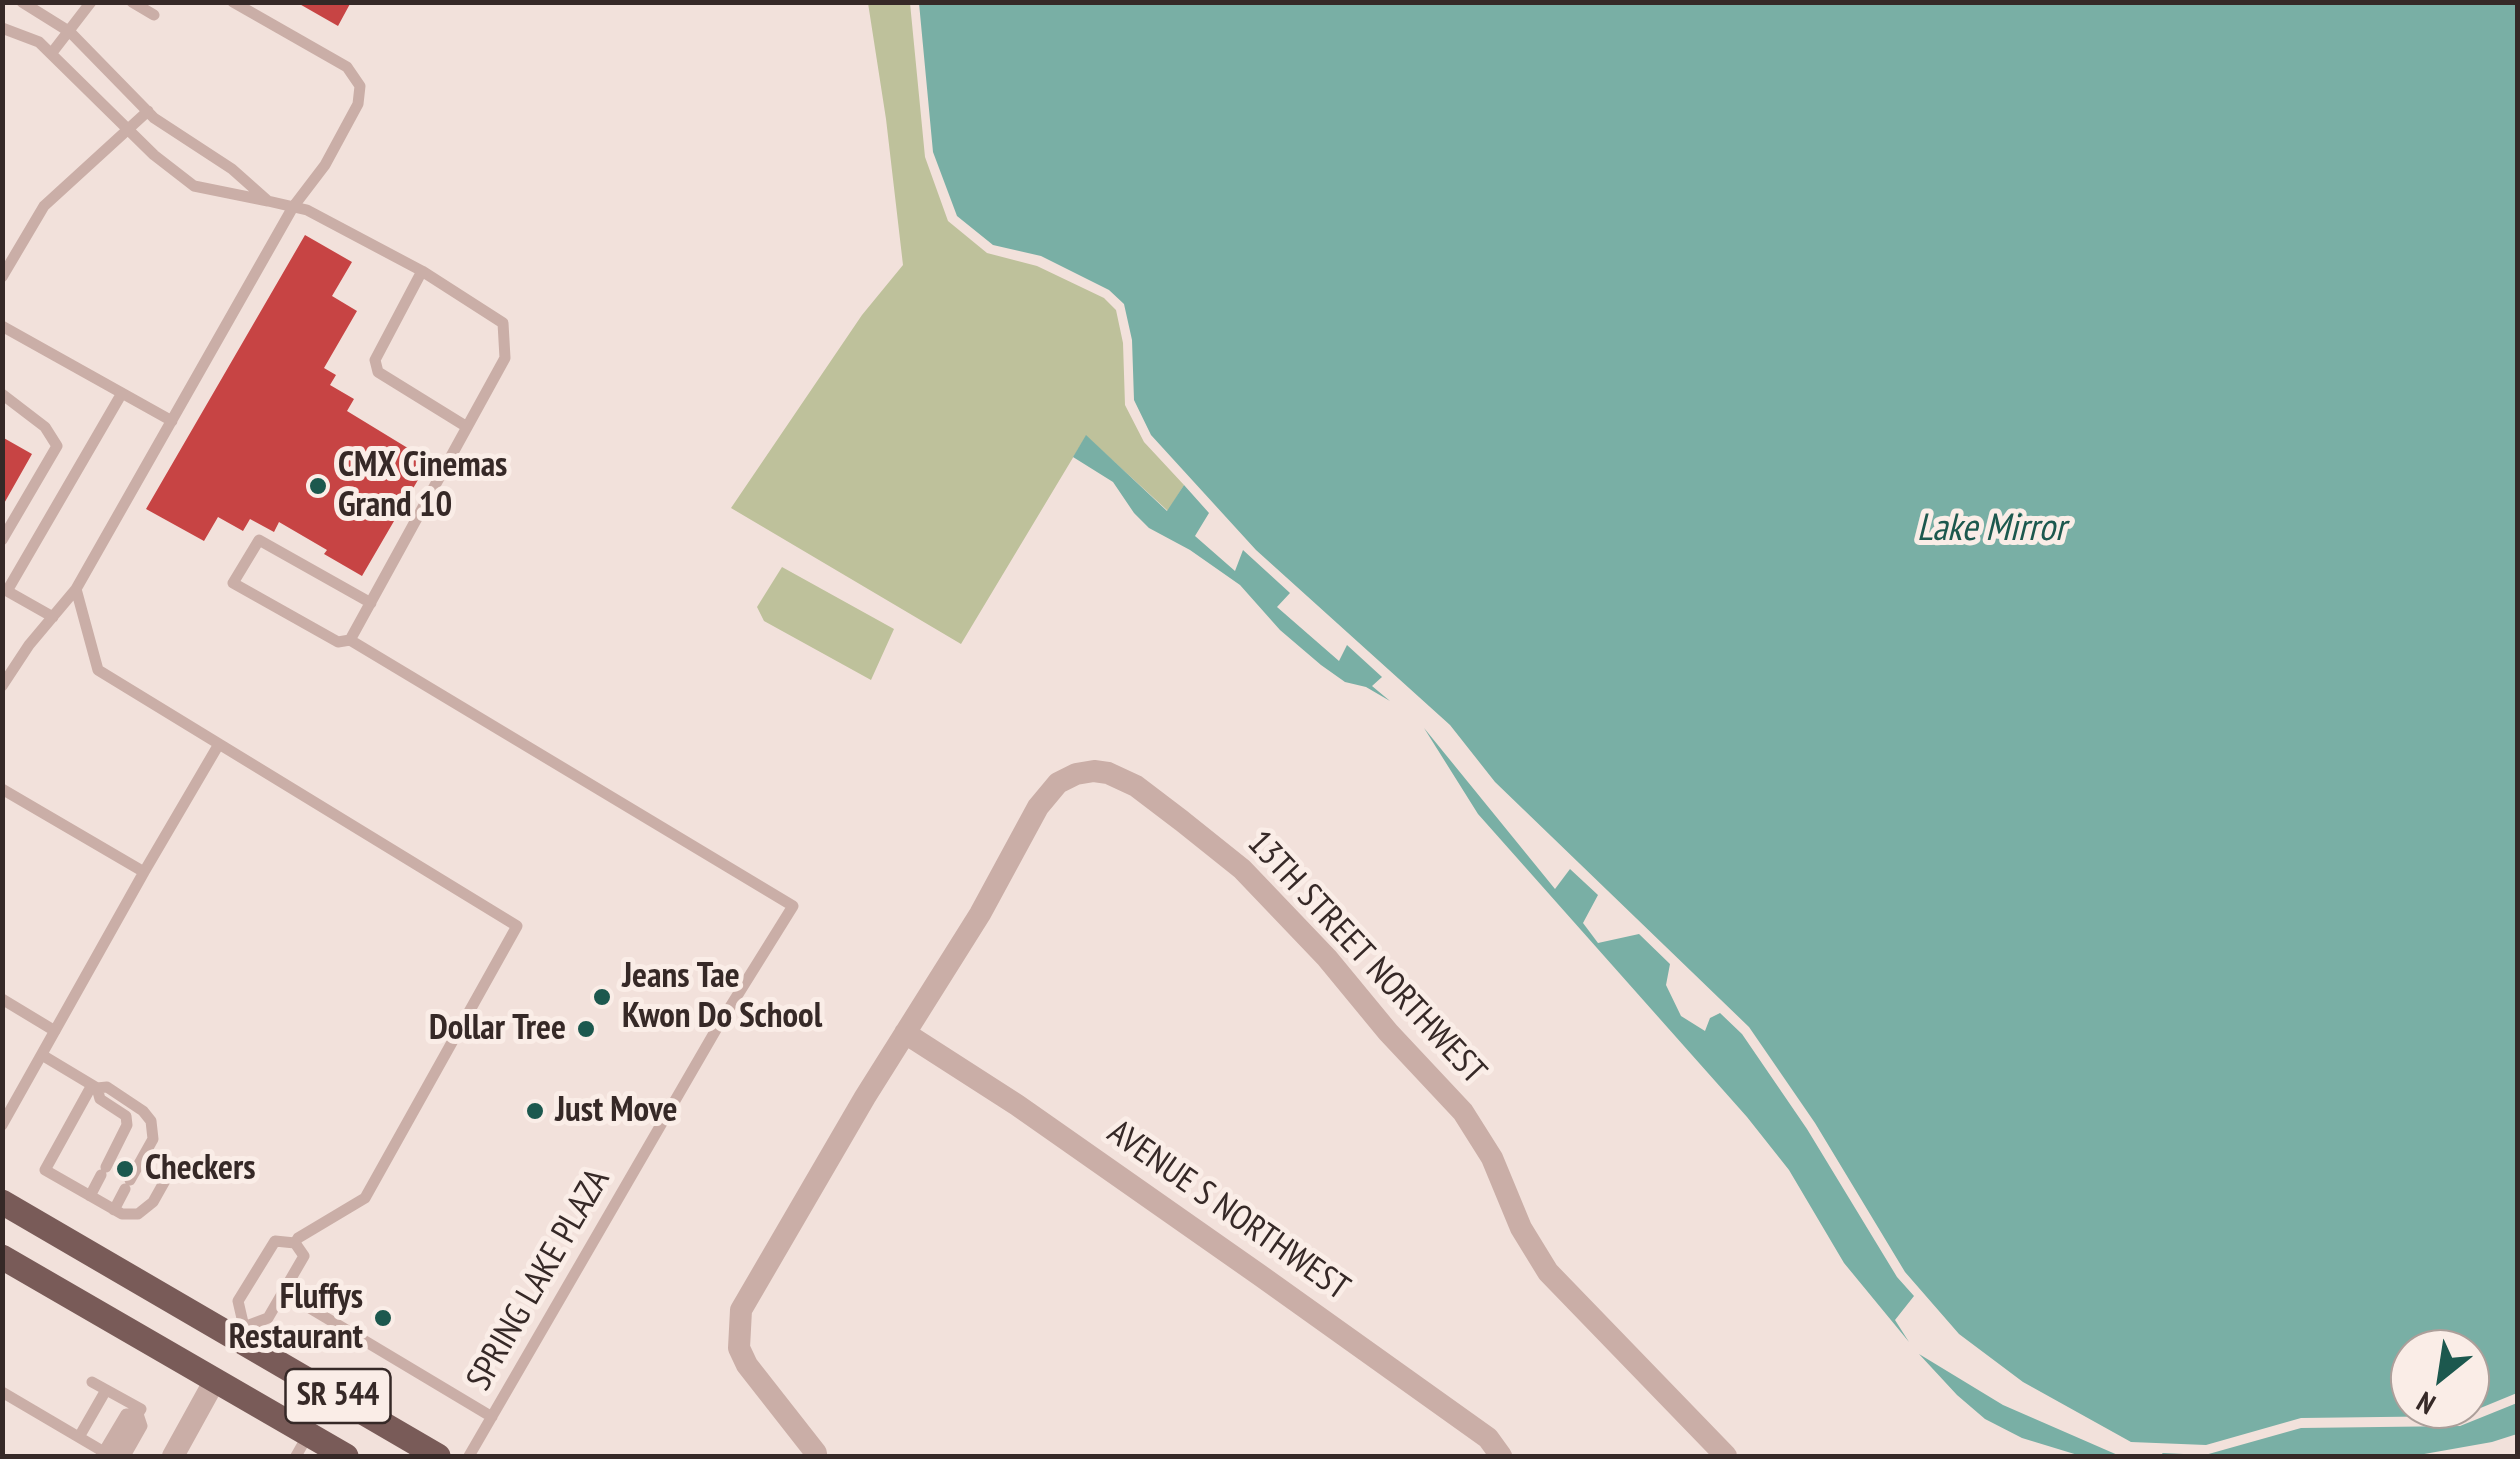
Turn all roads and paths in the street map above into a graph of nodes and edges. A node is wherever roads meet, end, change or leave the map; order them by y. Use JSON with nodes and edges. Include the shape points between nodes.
{"nodes":[{"id":1,"x":22,"y":2,"type":"edge"},
{"id":2,"x":91,"y":2,"type":"edge"},
{"id":3,"x":132,"y":2,"type":"edge"},
{"id":4,"x":233,"y":2,"type":"edge"},
{"id":5,"x":154,"y":15,"type":"dead end"},
{"id":6,"x":2,"y":28,"type":"edge"},
{"id":7,"x":70,"y":32,"type":"junction"},
{"id":8,"x":51,"y":54,"type":"junction"},
{"id":9,"x":148,"y":111,"type":"junction"},
{"id":10,"x":127,"y":129,"type":"junction"},
{"id":11,"x":268,"y":201,"type":"junction"},
{"id":12,"x":293,"y":207,"type":"junction"},
{"id":13,"x":422,"y":271,"type":"junction"},
{"id":14,"x":2,"y":277,"type":"edge"},
{"id":15,"x":2,"y":326,"type":"edge"},
{"id":16,"x":122,"y":393,"type":"junction"},
{"id":17,"x":2,"y":394,"type":"edge"},
{"id":18,"x":172,"y":421,"type":"junction"},
{"id":19,"x":467,"y":427,"type":"junction"},
{"id":20,"x":2,"y":540,"type":"edge"},
{"id":21,"x":76,"y":589,"type":"junction"},
{"id":22,"x":370,"y":603,"type":"junction"},
{"id":23,"x":53,"y":616,"type":"junction"},
{"id":24,"x":350,"y":640,"type":"junction"},
{"id":25,"x":2,"y":686,"type":"edge"},
{"id":26,"x":219,"y":744,"type":"junction"},
{"id":27,"x":2,"y":789,"type":"edge"},
{"id":28,"x":144,"y":872,"type":"junction"},
{"id":29,"x":2,"y":998,"type":"edge"},
{"id":30,"x":55,"y":1031,"type":"junction"},
{"id":31,"x":905,"y":1033,"type":"junction"},
{"id":32,"x":42,"y":1054,"type":"junction"},
{"id":33,"x":94,"y":1086,"type":"junction"},
{"id":34,"x":2,"y":1125,"type":"edge"},
{"id":35,"x":170,"y":1170,"type":"dead end"},
{"id":36,"x":90,"y":1196,"type":"junction"},
{"id":37,"x":2,"y":1202,"type":"edge"},
{"id":38,"x":114,"y":1210,"type":"junction"},
{"id":39,"x":295,"y":1244,"type":"junction"},
{"id":40,"x":2,"y":1257,"type":"edge"},
{"id":41,"x":283,"y":1292,"type":"junction"},
{"id":42,"x":241,"y":1332,"type":"junction"},
{"id":43,"x":215,"y":1380,"type":"junction"},
{"id":44,"x":92,"y":1382,"type":"dead end"},
{"id":45,"x":106,"y":1390,"type":"junction"},
{"id":46,"x":2,"y":1392,"type":"edge"},
{"id":47,"x":138,"y":1414,"type":"junction"},
{"id":48,"x":492,"y":1417,"type":"junction"},
{"id":49,"x":78,"y":1437,"type":"junction"},
{"id":50,"x":302,"y":1446,"type":"edge"},
{"id":51,"x":106,"y":1455,"type":"edge"},
{"id":52,"x":818,"y":1455,"type":"edge"},
{"id":53,"x":125,"y":1456,"type":"edge"},
{"id":54,"x":173,"y":1456,"type":"edge"},
{"id":55,"x":346,"y":1456,"type":"edge"},
{"id":56,"x":438,"y":1456,"type":"edge"},
{"id":57,"x":469,"y":1456,"type":"edge"},
{"id":58,"x":1502,"y":1456,"type":"edge"},
{"id":59,"x":1726,"y":1456,"type":"edge"}],
"edges":[{"from":1,"to":7,"type":"lane"},
{"from":2,"to":7,"type":"lane"},
{"from":3,"to":5,"type":"lane"},
{"from":4,"to":12,"type":"lane","via":[[347,67],[360,86],[358,104],[325,165]]},
{"from":6,"to":8,"type":"lane"},
{"from":7,"to":8,"type":"lane"},
{"from":7,"to":9,"type":"lane"},
{"from":8,"to":10,"type":"lane"},
{"from":9,"to":10,"type":"lane"},
{"from":9,"to":11,"type":"lane"},
{"from":10,"to":11,"type":"lane","via":[[194,186]]},
{"from":10,"to":14,"type":"lane","via":[[44,206]]},
{"from":11,"to":12,"type":"lane"},
{"from":12,"to":13,"type":"lane"},
{"from":12,"to":18,"type":"lane"},
{"from":13,"to":19,"type":"lane","via":[[502,323],[505,358]]},
{"from":13,"to":19,"type":"lane","via":[[375,360],[378,372]]},
{"from":15,"to":16,"type":"lane"},
{"from":16,"to":18,"type":"lane"},
{"from":16,"to":23,"type":"lane","via":[[7,591]]},
{"from":17,"to":20,"type":"lane","via":[[45,427],[57,446]]},
{"from":18,"to":21,"type":"lane"},
{"from":19,"to":22,"type":"lane"},
{"from":21,"to":23,"type":"lane"},
{"from":21,"to":26,"type":"lane","via":[[98,670]]},
{"from":22,"to":24,"type":"lane"},
{"from":22,"to":24,"type":"lane","via":[[259,540],[233,583],[338,642]]},
{"from":23,"to":25,"type":"lane"},
{"from":24,"to":48,"type":"lane","name":"SPRING LAKE PLAZA","via":[[793,906]]},
{"from":26,"to":28,"type":"lane"},
{"from":26,"to":39,"type":"lane","via":[[517,926],[364,1198]]},
{"from":27,"to":28,"type":"lane"},
{"from":28,"to":30,"type":"lane"},
{"from":29,"to":30,"type":"lane"},
{"from":30,"to":32,"type":"lane"},
{"from":31,"to":52,"type":"street","name":"13TH STREET NORTHWEST","via":[[741,1310],[739,1348],[747,1365]]},
{"from":31,"to":58,"type":"street","name":"AVENUE S NORTHWEST","via":[[1294,1299],[1488,1438]]},
{"from":31,"to":59,"type":"street","name":"13TH STREET NORTHWEST","via":[[1046,796],[1058,783],[1088,771],[1122,778],[1242,869],[1328,958],[1463,1112],[1548,1272]]},
{"from":32,"to":33,"type":"lane"},
{"from":32,"to":34,"type":"lane"},
{"from":33,"to":36,"type":"lane","via":[[100,1099],[126,1116],[127,1125]]},
{"from":33,"to":36,"type":"lane","via":[[45,1170]]},
{"from":33,"to":38,"type":"lane","via":[[107,1087],[151,1121],[153,1139]]},
{"from":35,"to":38,"type":"lane","via":[[153,1202],[138,1214]]},
{"from":36,"to":38,"type":"lane"},
{"from":37,"to":42,"type":"main road","number":"SR 544"},
{"from":39,"to":41,"type":"lane","via":[[304,1256]]},
{"from":39,"to":42,"type":"lane","via":[[275,1241],[238,1301]]},
{"from":40,"to":43,"type":"main road","number":"SR 544"},
{"from":41,"to":42,"type":"lane","via":[[268,1318]]},
{"from":41,"to":48,"type":"lane"},
{"from":42,"to":43,"type":"main road"},
{"from":42,"to":56,"type":"main road","number":"SR 544"},
{"from":43,"to":50,"type":"main road","number":"SR 544"},
{"from":43,"to":54,"type":"street"},
{"from":44,"to":45,"type":"lane"},
{"from":45,"to":47,"type":"lane","via":[[140,1409]]},
{"from":45,"to":49,"type":"lane"},
{"from":46,"to":49,"type":"lane"},
{"from":47,"to":51,"type":"lane","via":[[126,1414]]},
{"from":47,"to":53,"type":"lane","via":[[142,1426]]},
{"from":48,"to":57,"type":"lane","name":"SPRING LAKE PLAZA"},
{"from":49,"to":51,"type":"lane"},
{"from":50,"to":55,"type":"main road","number":"SR 544"}]}
